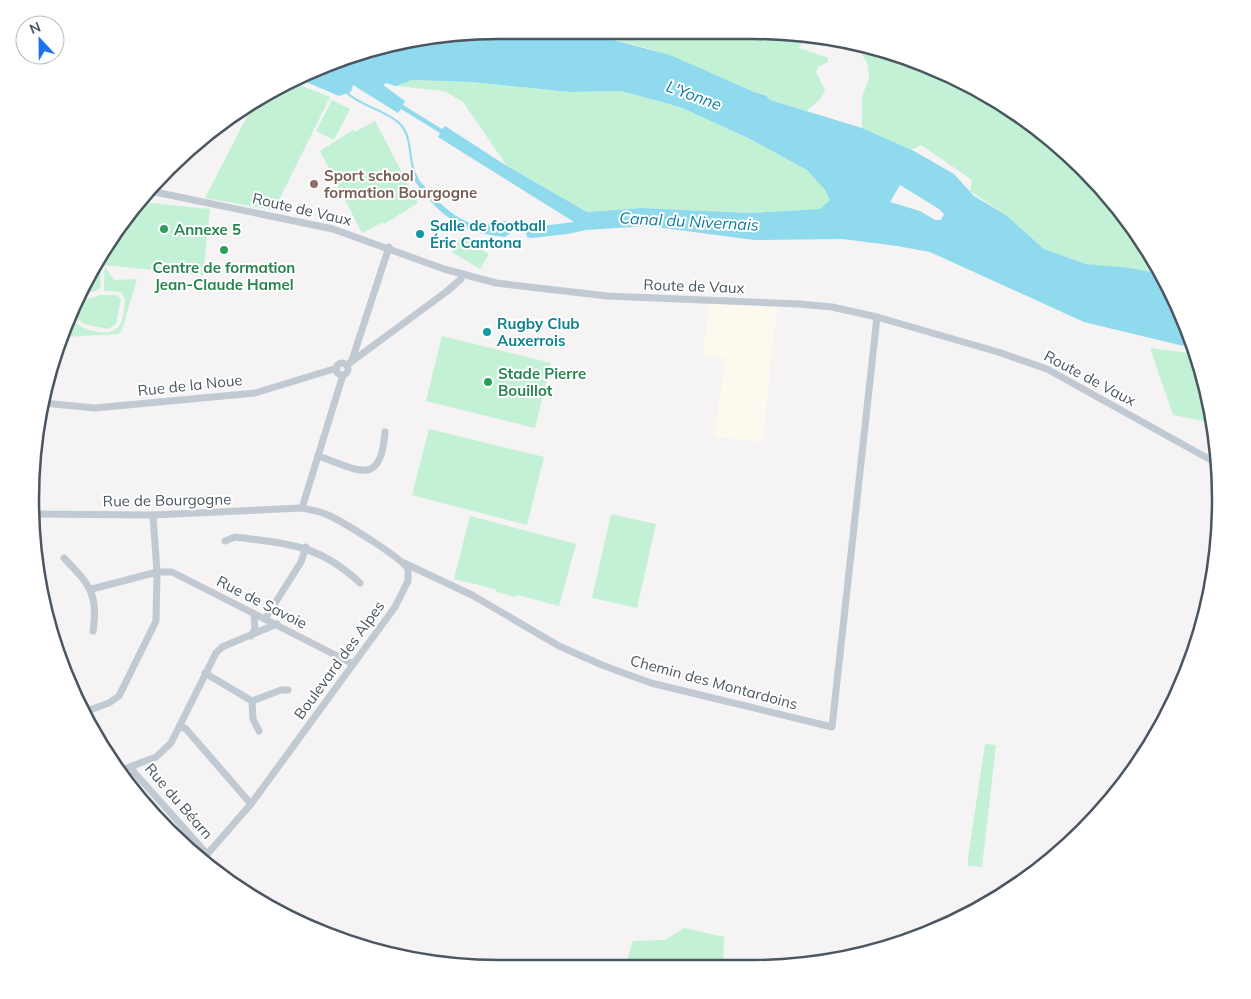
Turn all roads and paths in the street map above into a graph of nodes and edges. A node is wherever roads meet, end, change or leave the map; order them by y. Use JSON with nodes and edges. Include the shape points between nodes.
{"nodes":[{"id":1,"x":157,"y":192,"type":"edge"},
{"id":2,"x":389,"y":247,"type":"junction"},
{"id":3,"x":462,"y":274,"type":"junction"},
{"id":4,"x":877,"y":317,"type":"junction"},
{"id":5,"x":350,"y":363,"type":"junction"},
{"id":6,"x":336,"y":368,"type":"junction"},
{"id":7,"x":344,"y":375,"type":"junction"},
{"id":8,"x":49,"y":404,"type":"edge"},
{"id":9,"x":385,"y":432,"type":"dead end"},
{"id":10,"x":318,"y":456,"type":"junction"},
{"id":11,"x":1210,"y":460,"type":"edge"},
{"id":12,"x":302,"y":508,"type":"junction"},
{"id":13,"x":39,"y":514,"type":"edge"},
{"id":14,"x":153,"y":515,"type":"junction"},
{"id":15,"x":225,"y":541,"type":"dead end"},
{"id":16,"x":306,"y":547,"type":"junction"},
{"id":17,"x":64,"y":558,"type":"dead end"},
{"id":18,"x":404,"y":563,"type":"junction"},
{"id":19,"x":157,"y":572,"type":"junction"},
{"id":20,"x":360,"y":582,"type":"dead end"},
{"id":21,"x":92,"y":589,"type":"junction"},
{"id":22,"x":254,"y":614,"type":"junction"},
{"id":23,"x":265,"y":619,"type":"junction"},
{"id":24,"x":277,"y":624,"type":"junction"},
{"id":25,"x":93,"y":631,"type":"dead end"},
{"id":26,"x":251,"y":636,"type":"junction"},
{"id":27,"x":353,"y":664,"type":"junction"},
{"id":28,"x":205,"y":673,"type":"junction"},
{"id":29,"x":288,"y":690,"type":"dead end"},
{"id":30,"x":252,"y":701,"type":"junction"},
{"id":31,"x":90,"y":710,"type":"edge"},
{"id":32,"x":180,"y":726,"type":"junction"},
{"id":33,"x":259,"y":731,"type":"dead end"},
{"id":34,"x":132,"y":766,"type":"junction"},
{"id":35,"x":125,"y":768,"type":"edge"},
{"id":36,"x":251,"y":804,"type":"junction"},
{"id":37,"x":198,"y":847,"type":"edge"},
{"id":38,"x":206,"y":855,"type":"edge"}],
"edges":[{"from":1,"to":2,"type":"street","name":"Route de Vaux","via":[[309,222]]},
{"from":2,"to":3,"type":"street","name":"Route de Vaux"},
{"from":2,"to":5,"type":"street"},
{"from":3,"to":4,"type":"street","name":"Route de Vaux","via":[[496,283],[572,293],[799,304]]},
{"from":3,"to":5,"type":"street","via":[[461,279],[446,292]]},
{"from":4,"to":11,"type":"street","name":"Route de Vaux","via":[[998,352],[1047,370]]},
{"from":4,"to":18,"type":"street","name":"Chemin des Montardoins","via":[[832,727],[651,682],[602,665],[559,646],[472,595]]},
{"from":5,"to":6,"type":"street","name":"Rue de la Noue"},
{"from":5,"to":7,"type":"street"},
{"from":6,"to":7,"type":"street","via":[[339,374]]},
{"from":6,"to":8,"type":"street","name":"Rue de la Noue","via":[[255,392],[95,408]]},
{"from":7,"to":10,"type":"street"},
{"from":9,"to":10,"type":"street","via":[[381,459],[370,470]]},
{"from":10,"to":12,"type":"street"},
{"from":12,"to":14,"type":"street","name":"Rue de Bourgogne"},
{"from":12,"to":18,"type":"street","via":[[335,518]]},
{"from":13,"to":14,"type":"street","name":"Rue de Bourgogne"},
{"from":14,"to":19,"type":"street"},
{"from":15,"to":16,"type":"street","via":[[235,537]]},
{"from":16,"to":20,"type":"street","via":[[346,569]]},
{"from":16,"to":23,"type":"street","via":[[301,562]]},
{"from":17,"to":21,"type":"street"},
{"from":18,"to":27,"type":"street","name":"Boulevard des Alpes","via":[[409,577],[401,598]]},
{"from":19,"to":21,"type":"street"},
{"from":19,"to":22,"type":"street","name":"Rue de Savoie","via":[[172,572]]},
{"from":19,"to":31,"type":"street","via":[[156,621],[122,691],[112,702]]},
{"from":21,"to":25,"type":"street"},
{"from":22,"to":23,"type":"street","name":"Rue de Savoie"},
{"from":22,"to":26,"type":"street","via":[[255,629]]},
{"from":23,"to":24,"type":"street","name":"Rue de Savoie"},
{"from":24,"to":26,"type":"street"},
{"from":24,"to":27,"type":"street","name":"Rue de Savoie"},
{"from":26,"to":28,"type":"street","via":[[222,647]]},
{"from":27,"to":36,"type":"street","name":"Boulevard des Alpes"},
{"from":28,"to":30,"type":"street"},
{"from":28,"to":32,"type":"street"},
{"from":29,"to":30,"type":"street"},
{"from":30,"to":33,"type":"street","via":[[253,719]]},
{"from":32,"to":34,"type":"street","via":[[171,743],[156,757]]},
{"from":32,"to":36,"type":"street"},
{"from":34,"to":35,"type":"street"},
{"from":34,"to":37,"type":"street","name":"Rue du Béarn"},
{"from":36,"to":38,"type":"street","name":"Boulevard des Alpes"}]}
